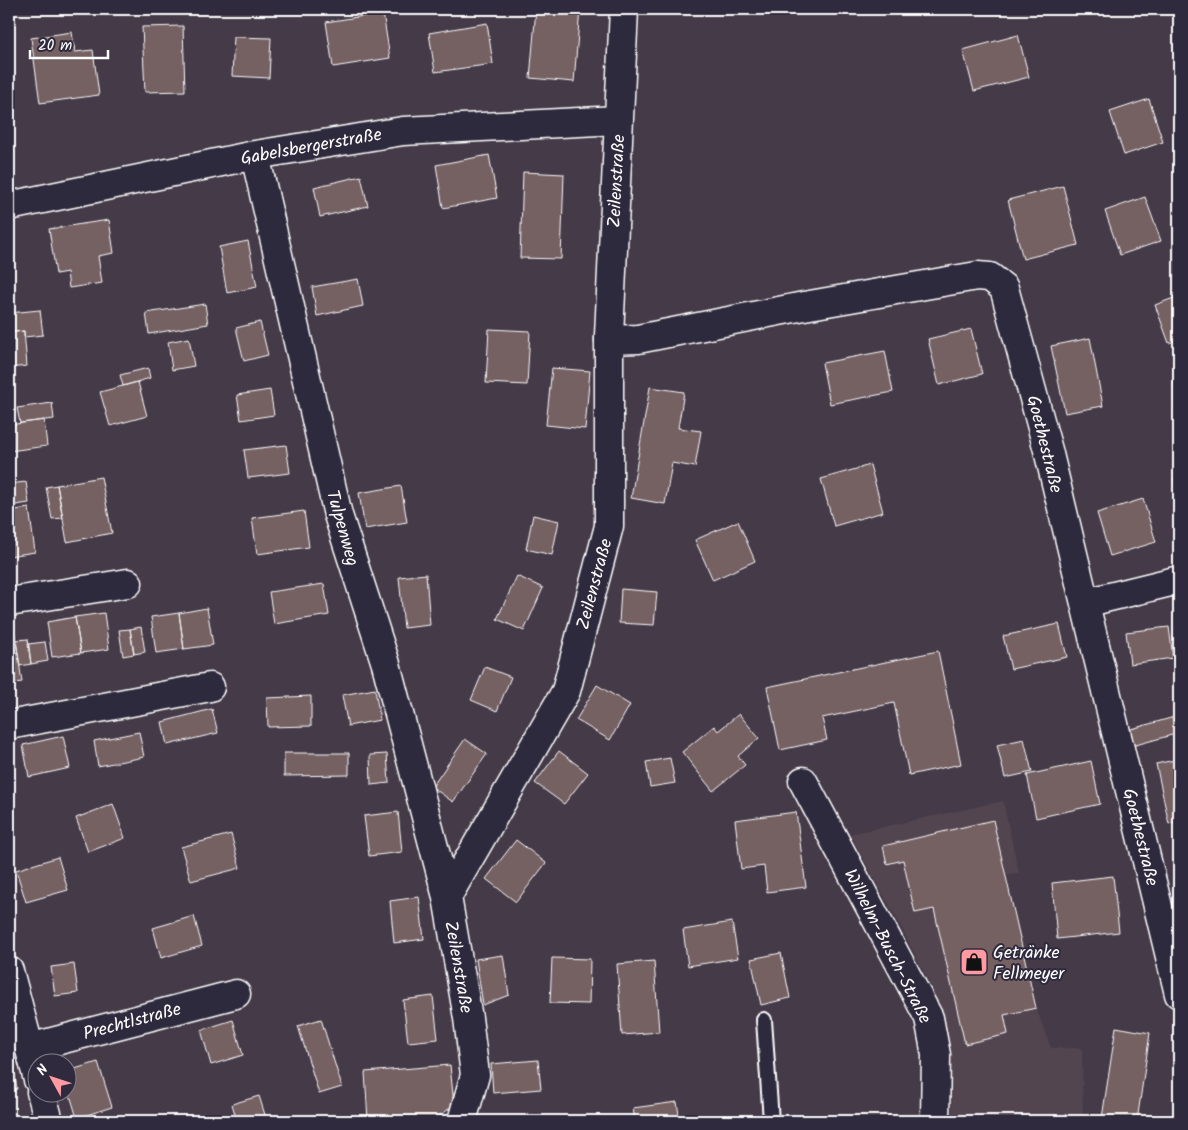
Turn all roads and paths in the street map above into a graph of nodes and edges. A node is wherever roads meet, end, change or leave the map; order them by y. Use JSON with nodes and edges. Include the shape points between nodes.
{"nodes":[{"id":1,"x":624,"y":9,"type":"edge"},
{"id":2,"x":618,"y":120,"type":"junction"},
{"id":3,"x":255,"y":155,"type":"junction"},
{"id":4,"x":9,"y":206,"type":"edge"},
{"id":5,"x":609,"y":340,"type":"junction"},
{"id":6,"x":1179,"y":580,"type":"edge"},
{"id":7,"x":128,"y":583,"type":"dead end"},
{"id":8,"x":9,"y":602,"type":"edge"},
{"id":9,"x":1085,"y":603,"type":"junction"},
{"id":10,"x":210,"y":687,"type":"dead end"},
{"id":11,"x":9,"y":725,"type":"edge"},
{"id":12,"x":803,"y":781,"type":"dead end"},
{"id":13,"x":447,"y":897,"type":"junction"},
{"id":14,"x":9,"y":971,"type":"edge"},
{"id":15,"x":236,"y":994,"type":"dead end"},
{"id":16,"x":1179,"y":994,"type":"edge"},
{"id":17,"x":764,"y":1020,"type":"dead end"},
{"id":18,"x":29,"y":1048,"type":"junction"},
{"id":19,"x":30,"y":1052,"type":"edge"},
{"id":20,"x":44,"y":1102,"type":"edge"},
{"id":21,"x":49,"y":1121,"type":"edge"},
{"id":22,"x":462,"y":1121,"type":"edge"},
{"id":23,"x":771,"y":1121,"type":"edge"},
{"id":24,"x":935,"y":1121,"type":"edge"}],
"edges":[{"from":1,"to":2,"type":"street","name":"Zeilenstraße"},
{"from":2,"to":3,"type":"street","name":"Gabelsbergerstraße","via":[[403,131]]},
{"from":2,"to":5,"type":"street","name":"Zeilenstraße"},
{"from":3,"to":4,"type":"street","name":"Gabelsbergerstraße"},
{"from":3,"to":13,"type":"street","name":"Tulpenweg","via":[[338,515],[386,664]]},
{"from":5,"to":9,"type":"street","name":"Goethestraße","via":[[638,340],[804,306],[967,277],[990,277],[1004,288]]},
{"from":5,"to":13,"type":"street","name":"Zeilenstraße","via":[[609,526],[566,691]]},
{"from":6,"to":9,"type":"street"},
{"from":7,"to":8,"type":"street"},
{"from":9,"to":16,"type":"street","name":"Goethestraße"},
{"from":10,"to":11,"type":"street"},
{"from":12,"to":24,"type":"street","name":"Wilhelm-Busch-Straße","via":[[929,1018],[936,1055]]},
{"from":13,"to":22,"type":"street","name":"Zeilenstraße","via":[[475,1075]]},
{"from":14,"to":18,"type":"street"},
{"from":15,"to":18,"type":"street","name":"Prechtlstraße"},
{"from":17,"to":23,"type":"lane"},
{"from":18,"to":19,"type":"street"},
{"from":20,"to":21,"type":"street"}]}
